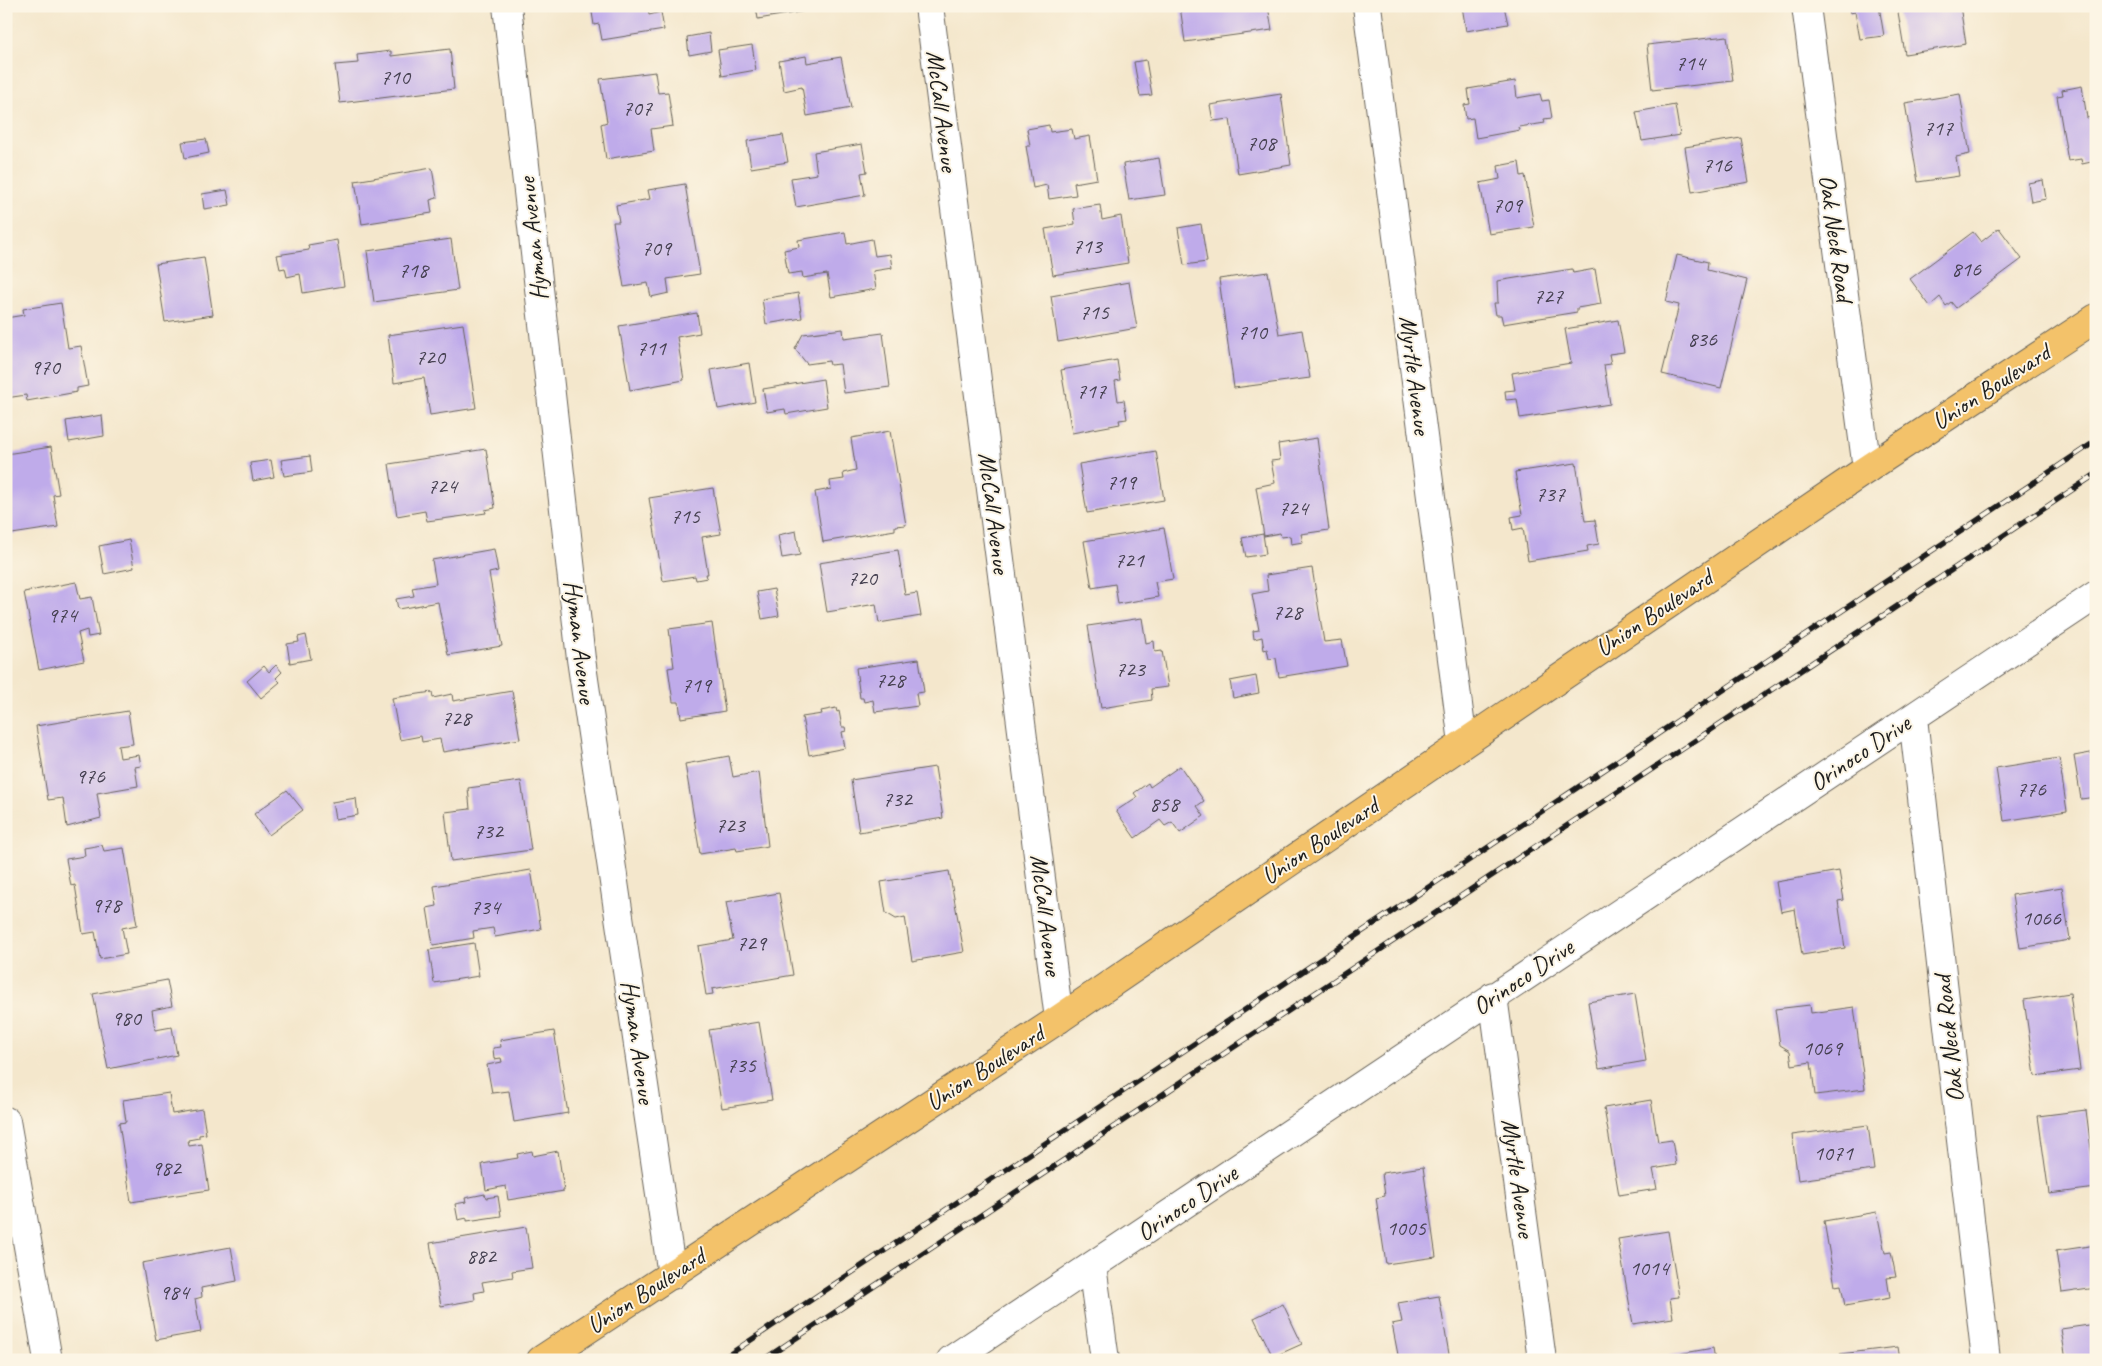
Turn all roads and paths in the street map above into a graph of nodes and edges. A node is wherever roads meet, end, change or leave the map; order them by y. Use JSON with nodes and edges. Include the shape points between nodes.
{"nodes":[{"id":1,"x":507,"y":6,"type":"edge"},
{"id":2,"x":929,"y":6,"type":"edge"},
{"id":3,"x":1367,"y":6,"type":"edge"},
{"id":4,"x":1806,"y":6,"type":"edge"},
{"id":5,"x":2096,"y":318,"type":"edge"},
{"id":6,"x":1867,"y":469,"type":"junction"},
{"id":7,"x":2096,"y":595,"type":"edge"},
{"id":8,"x":1913,"y":718,"type":"junction"},
{"id":9,"x":1463,"y":743,"type":"junction"},
{"id":10,"x":1493,"y":996,"type":"junction"},
{"id":11,"x":1059,"y":1019,"type":"junction"},
{"id":12,"x":6,"y":1121,"type":"edge"},
{"id":13,"x":1092,"y":1266,"type":"junction"},
{"id":14,"x":672,"y":1274,"type":"junction"},
{"id":15,"x":48,"y":1360,"type":"edge"},
{"id":16,"x":541,"y":1360,"type":"edge"},
{"id":17,"x":951,"y":1360,"type":"edge"},
{"id":18,"x":1105,"y":1360,"type":"edge"},
{"id":19,"x":1542,"y":1360,"type":"edge"},
{"id":20,"x":1986,"y":1360,"type":"edge"}],
"edges":[{"from":1,"to":14,"type":"street","name":"Hyman Avenue","via":[[581,659]]},
{"from":2,"to":11,"type":"street","name":"McCall Avenue"},
{"from":3,"to":9,"type":"street","name":"Myrtle Avenue"},
{"from":4,"to":6,"type":"street","name":"Oak Neck Road"},
{"from":5,"to":6,"type":"main road","name":"Union Boulevard"},
{"from":6,"to":9,"type":"main road","name":"Union Boulevard"},
{"from":7,"to":8,"type":"street","name":"Orinoco Drive"},
{"from":8,"to":10,"type":"street","name":"Orinoco Drive"},
{"from":8,"to":20,"type":"street","name":"Oak Neck Road"},
{"from":9,"to":11,"type":"main road","name":"Union Boulevard"},
{"from":10,"to":13,"type":"street","name":"Orinoco Drive"},
{"from":10,"to":19,"type":"street","name":"Myrtle Avenue"},
{"from":11,"to":14,"type":"main road","name":"Union Boulevard"},
{"from":12,"to":15,"type":"street"},
{"from":13,"to":17,"type":"street","name":"Orinoco Drive"},
{"from":13,"to":18,"type":"street"},
{"from":14,"to":16,"type":"main road","name":"Union Boulevard"}]}
